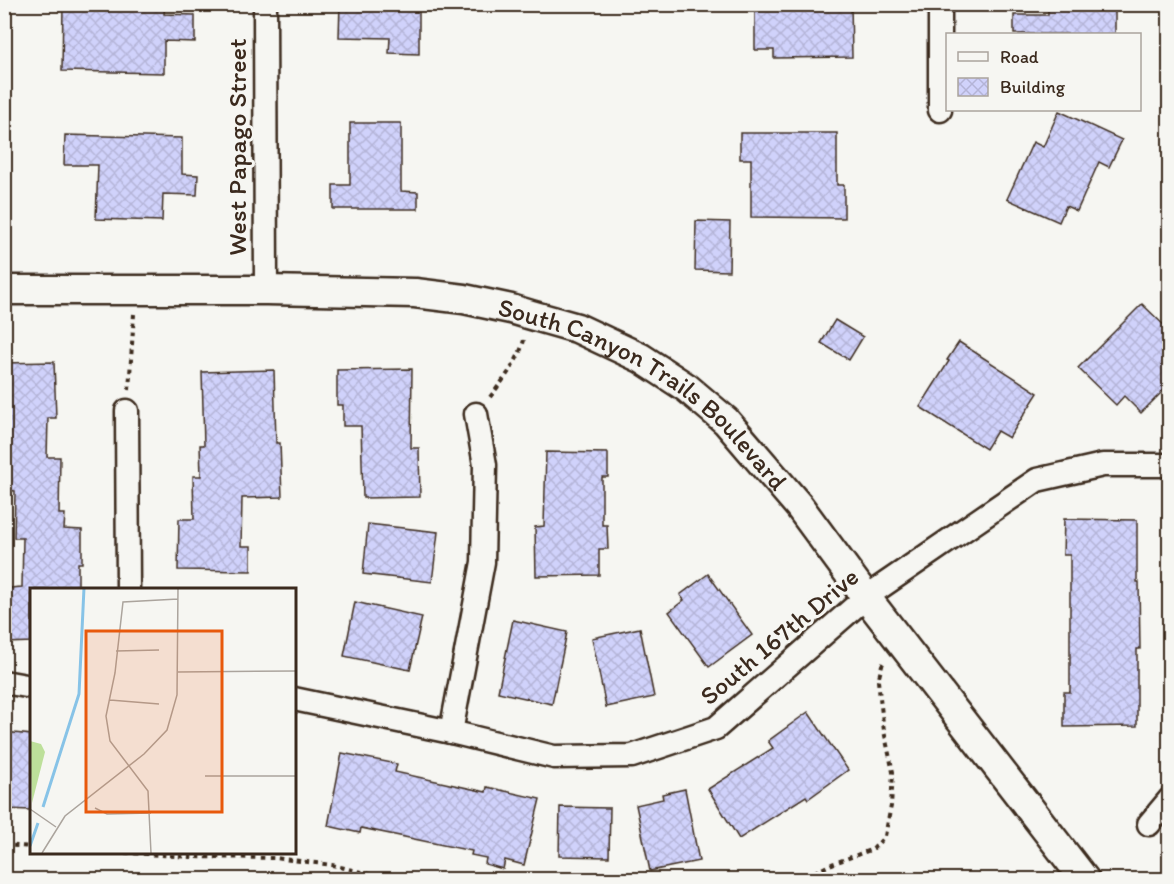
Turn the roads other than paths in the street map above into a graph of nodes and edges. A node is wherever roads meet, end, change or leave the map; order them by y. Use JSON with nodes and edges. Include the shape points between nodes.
{"nodes":[{"id":1,"x":265,"y":4,"type":"edge"},
{"id":2,"x":940,"y":4,"type":"edge"},
{"id":3,"x":940,"y":110,"type":"dead end"},
{"id":4,"x":4,"y":290,"type":"edge"},
{"id":5,"x":266,"y":290,"type":"junction"},
{"id":6,"x":127,"y":411,"type":"road end"},
{"id":7,"x":476,"y":414,"type":"road end"},
{"id":8,"x":1170,"y":465,"type":"edge"},
{"id":9,"x":128,"y":588,"type":"edge"},
{"id":10,"x":866,"y":597,"type":"junction"},
{"id":11,"x":4,"y":682,"type":"edge"},
{"id":12,"x":30,"y":687,"type":"edge"},
{"id":13,"x":296,"y":699,"type":"edge"},
{"id":14,"x":451,"y":732,"type":"junction"},
{"id":15,"x":1170,"y":799,"type":"edge"},
{"id":16,"x":1149,"y":825,"type":"dead end"},
{"id":17,"x":1085,"y":879,"type":"edge"}],
"edges":[{"from":1,"to":5,"type":"street","name":"West Papago Street"},
{"from":2,"to":3,"type":"street"},
{"from":4,"to":5,"type":"street","name":"South Canyon Trails Boulevard"},
{"from":5,"to":10,"type":"street","name":"South Canyon Trails Boulevard","via":[[415,293],[464,299],[577,328],[641,358],[687,388],[726,421],[799,506]]},
{"from":6,"to":9,"type":"street"},
{"from":7,"to":14,"type":"street","via":[[484,465],[483,562]]},
{"from":8,"to":10,"type":"street","name":"South 167th Drive","via":[[1103,465],[1037,480]]},
{"from":10,"to":14,"type":"street","name":"South 167th Drive","via":[[716,728],[632,756],[554,758]]},
{"from":10,"to":17,"type":"street","name":"South Canyon Trails Boulevard"},
{"from":11,"to":12,"type":"street"},
{"from":13,"to":14,"type":"street","name":"South 167th Drive"},
{"from":15,"to":16,"type":"street"}]}
